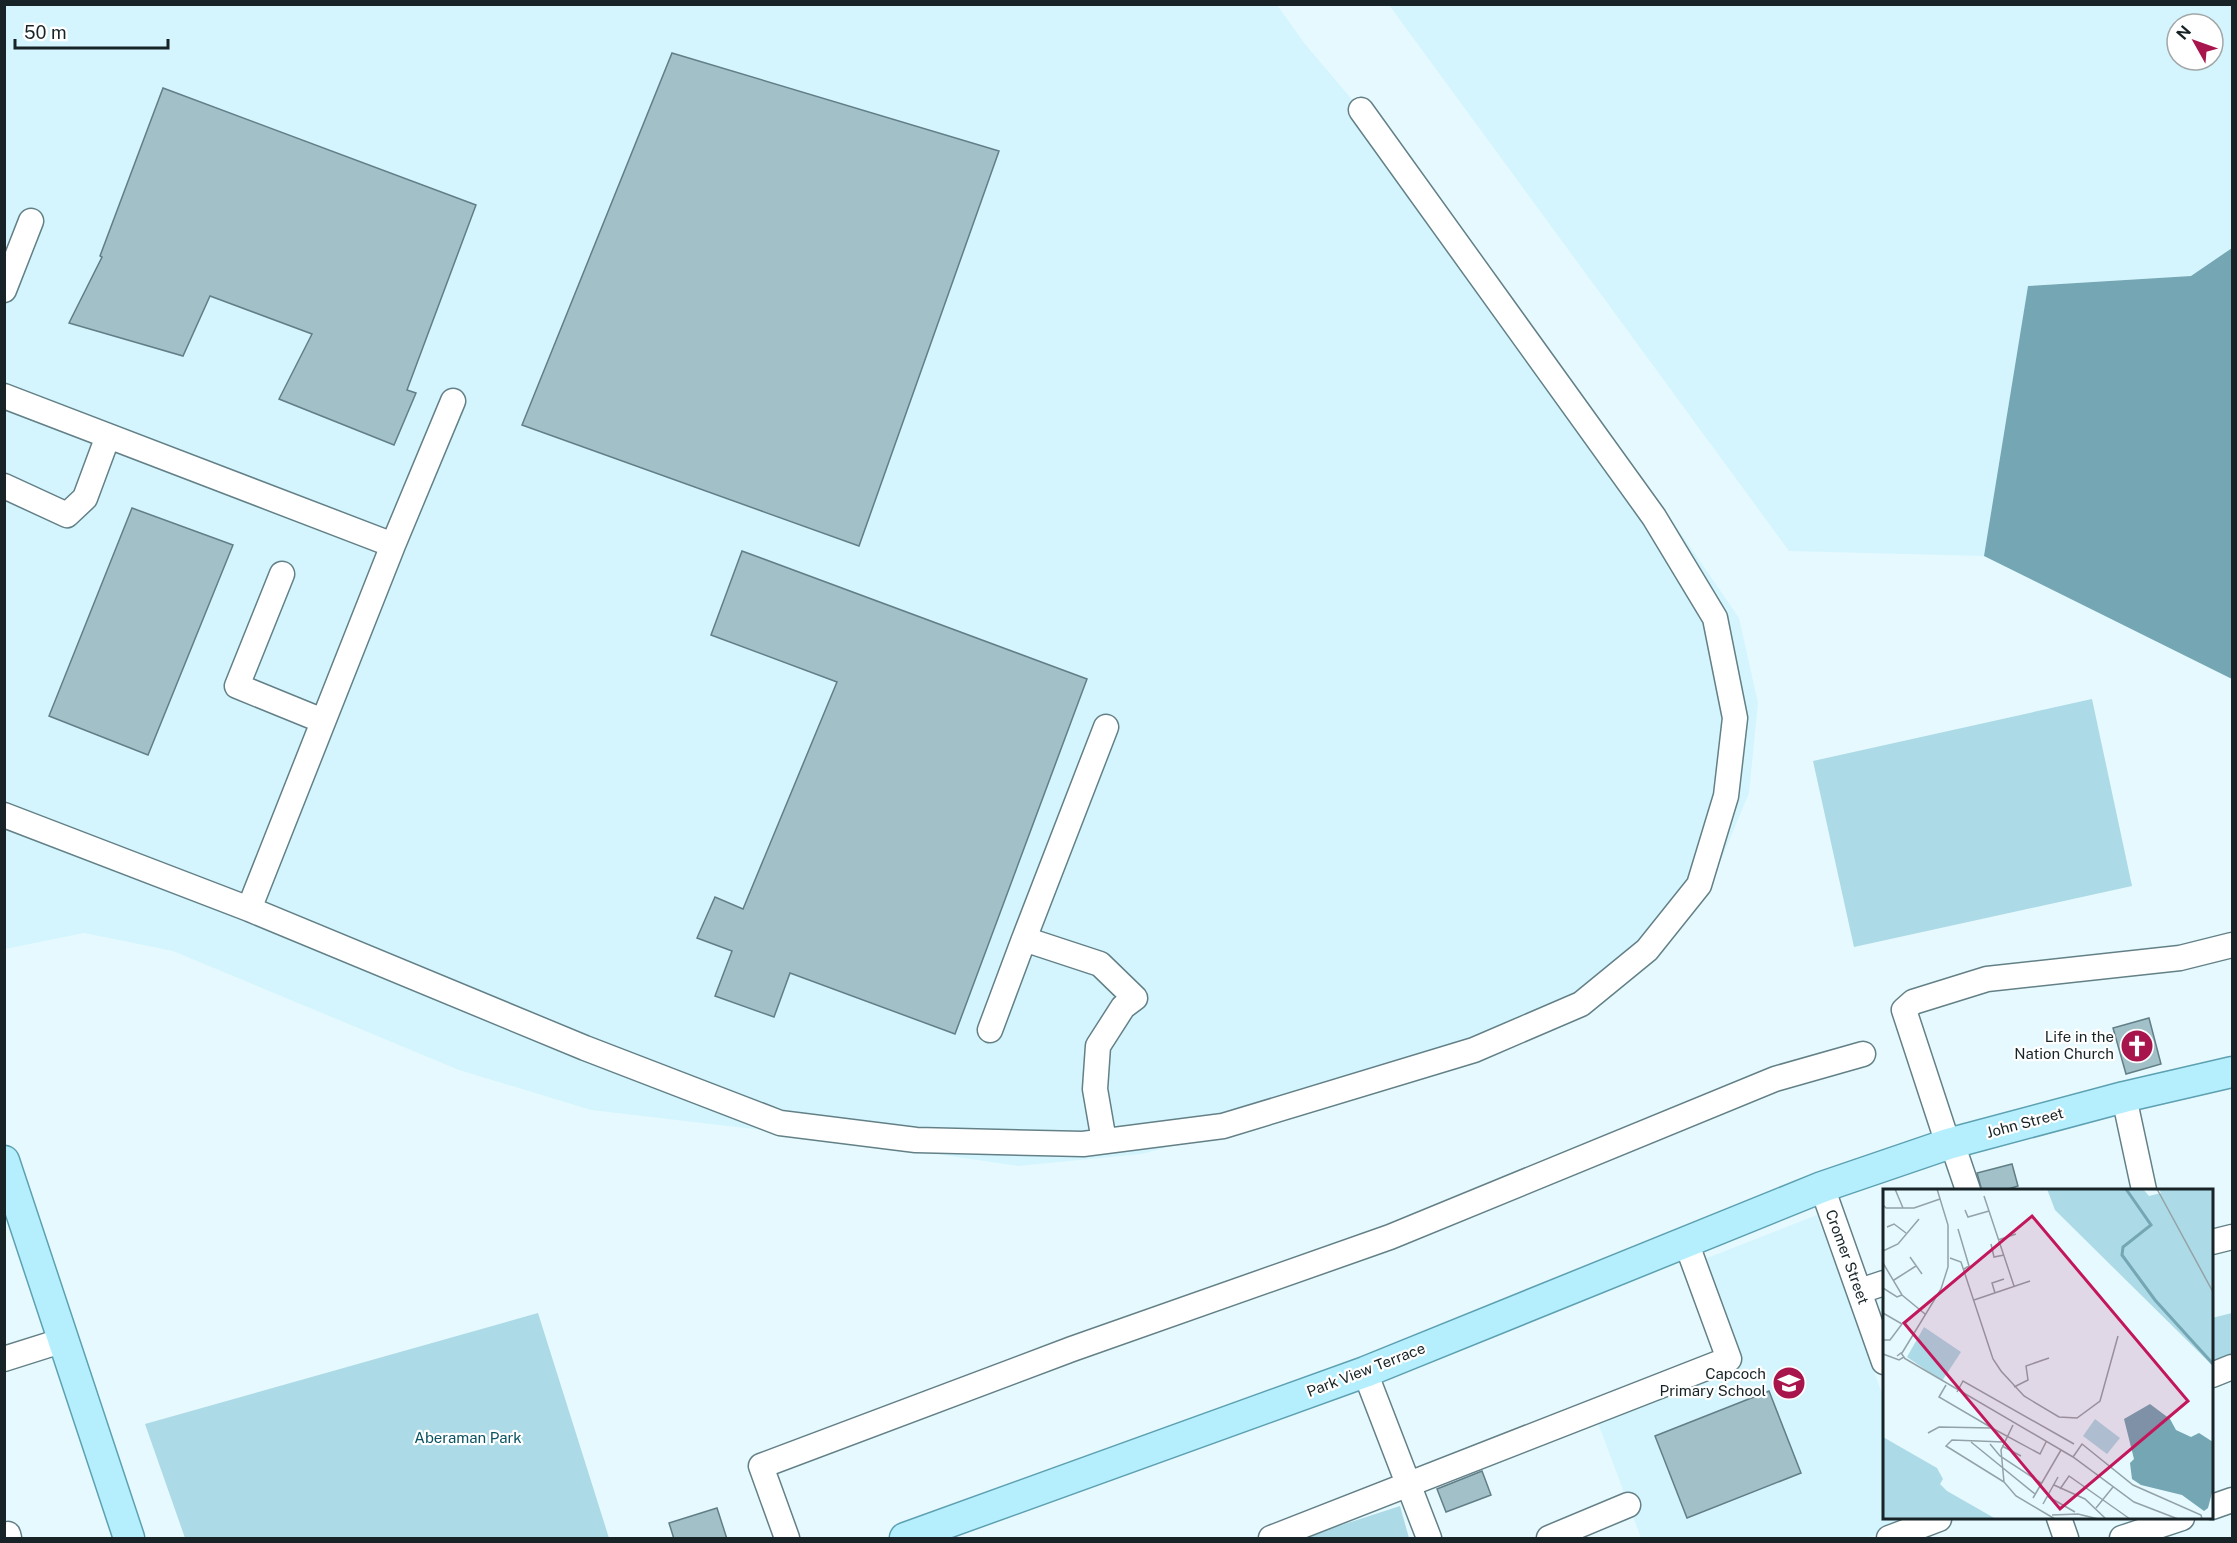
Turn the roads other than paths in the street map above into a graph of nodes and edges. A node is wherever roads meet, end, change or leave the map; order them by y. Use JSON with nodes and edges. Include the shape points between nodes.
{"nodes":[{"id":1,"x":1361,"y":110,"type":"dead end"},
{"id":2,"x":31,"y":221,"type":"dead end"},
{"id":3,"x":4,"y":290,"type":"edge"},
{"id":4,"x":4,"y":396,"type":"edge"},
{"id":5,"x":453,"y":401,"type":"dead end"},
{"id":6,"x":108,"y":436,"type":"junction"},
{"id":7,"x":4,"y":486,"type":"edge"},
{"id":8,"x":393,"y":545,"type":"junction"},
{"id":9,"x":282,"y":574,"type":"dead end"},
{"id":10,"x":323,"y":721,"type":"junction"},
{"id":11,"x":1106,"y":727,"type":"dead end"},
{"id":12,"x":4,"y":815,"type":"edge"},
{"id":13,"x":249,"y":909,"type":"junction"},
{"id":14,"x":1024,"y":939,"type":"junction"},
{"id":15,"x":2232,"y":945,"type":"edge"},
{"id":16,"x":990,"y":1030,"type":"dead end"},
{"id":17,"x":1863,"y":1054,"type":"dead end"},
{"id":18,"x":2232,"y":1072,"type":"edge"},
{"id":19,"x":2124,"y":1097,"type":"junction"},
{"id":20,"x":1104,"y":1141,"type":"junction"},
{"id":21,"x":1950,"y":1144,"type":"junction"},
{"id":22,"x":4,"y":1161,"type":"edge"},
{"id":23,"x":1822,"y":1187,"type":"junction"},
{"id":24,"x":1967,"y":1189,"type":"edge"},
{"id":25,"x":2144,"y":1189,"type":"edge"},
{"id":26,"x":2232,"y":1236,"type":"edge"},
{"id":27,"x":2213,"y":1241,"type":"edge"},
{"id":28,"x":1686,"y":1242,"type":"junction"},
{"id":29,"x":1883,"y":1283,"type":"edge"},
{"id":30,"x":1860,"y":1291,"type":"junction"},
{"id":31,"x":64,"y":1340,"type":"junction"},
{"id":32,"x":4,"y":1359,"type":"edge"},
{"id":33,"x":1883,"y":1359,"type":"edge"},
{"id":34,"x":2232,"y":1367,"type":"edge"},
{"id":35,"x":1365,"y":1372,"type":"junction"},
{"id":36,"x":2213,"y":1374,"type":"edge"},
{"id":37,"x":1409,"y":1484,"type":"junction"},
{"id":38,"x":2232,"y":1500,"type":"edge"},
{"id":39,"x":1628,"y":1505,"type":"dead end"},
{"id":40,"x":2213,"y":1506,"type":"edge"},
{"id":41,"x":2059,"y":1519,"type":"edge"},
{"id":42,"x":2179,"y":1519,"type":"edge"},
{"id":43,"x":1942,"y":1525,"type":"edge"},
{"id":44,"x":129,"y":1539,"type":"edge"},
{"id":45,"x":787,"y":1539,"type":"edge"},
{"id":46,"x":905,"y":1539,"type":"edge"},
{"id":47,"x":1271,"y":1539,"type":"edge"},
{"id":48,"x":1429,"y":1539,"type":"edge"},
{"id":49,"x":1549,"y":1539,"type":"edge"},
{"id":50,"x":1889,"y":1539,"type":"edge"},
{"id":51,"x":2066,"y":1539,"type":"edge"},
{"id":52,"x":2122,"y":1539,"type":"edge"}],
"edges":[{"from":1,"to":20,"type":"street","via":[[1654,517],[1715,618],[1735,718],[1726,796],[1699,885],[1647,950],[1581,1004],[1474,1050],[1222,1126]]},
{"from":2,"to":3,"type":"street"},
{"from":4,"to":6,"type":"street"},
{"from":5,"to":8,"type":"street"},
{"from":6,"to":7,"type":"street","via":[[85,498],[67,515]]},
{"from":6,"to":8,"type":"street"},
{"from":8,"to":10,"type":"street"},
{"from":9,"to":10,"type":"street","via":[[237,686]]},
{"from":10,"to":13,"type":"street"},
{"from":11,"to":14,"type":"street"},
{"from":12,"to":13,"type":"street"},
{"from":13,"to":20,"type":"street","via":[[585,1048],[780,1123],[916,1140],[1083,1144]]},
{"from":14,"to":16,"type":"street"},
{"from":14,"to":20,"type":"street","via":[[1100,964],[1135,998],[1123,1007],[1098,1046],[1095,1089]]},
{"from":15,"to":21,"type":"street","via":[[2180,958],[1987,979],[1913,1002],[1904,1011]]},
{"from":17,"to":45,"type":"street","via":[[1774,1079],[1390,1237],[1072,1349],[761,1466]]},
{"from":18,"to":19,"type":"main road","name":"John Street"},
{"from":19,"to":21,"type":"main road","name":"John Street"},
{"from":19,"to":25,"type":"street"},
{"from":21,"to":23,"type":"main road","name":"John Street"},
{"from":21,"to":24,"type":"street"},
{"from":22,"to":31,"type":"main road"},
{"from":23,"to":28,"type":"main road","name":"Park View Terrace"},
{"from":23,"to":30,"type":"street","name":"Cromer Street"},
{"from":26,"to":27,"type":"street"},
{"from":28,"to":35,"type":"main road","name":"Park View Terrace"},
{"from":28,"to":37,"type":"street","via":[[1729,1359]]},
{"from":29,"to":30,"type":"street"},
{"from":30,"to":33,"type":"street","name":"Cromer Street"},
{"from":31,"to":32,"type":"street"},
{"from":31,"to":44,"type":"main road"},
{"from":34,"to":36,"type":"street"},
{"from":35,"to":37,"type":"street"},
{"from":35,"to":46,"type":"main road","name":"Park View Terrace"},
{"from":37,"to":47,"type":"street"},
{"from":37,"to":48,"type":"street"},
{"from":38,"to":40,"type":"street"},
{"from":39,"to":49,"type":"street"},
{"from":41,"to":51,"type":"street"},
{"from":42,"to":52,"type":"street"},
{"from":43,"to":50,"type":"street"}]}
